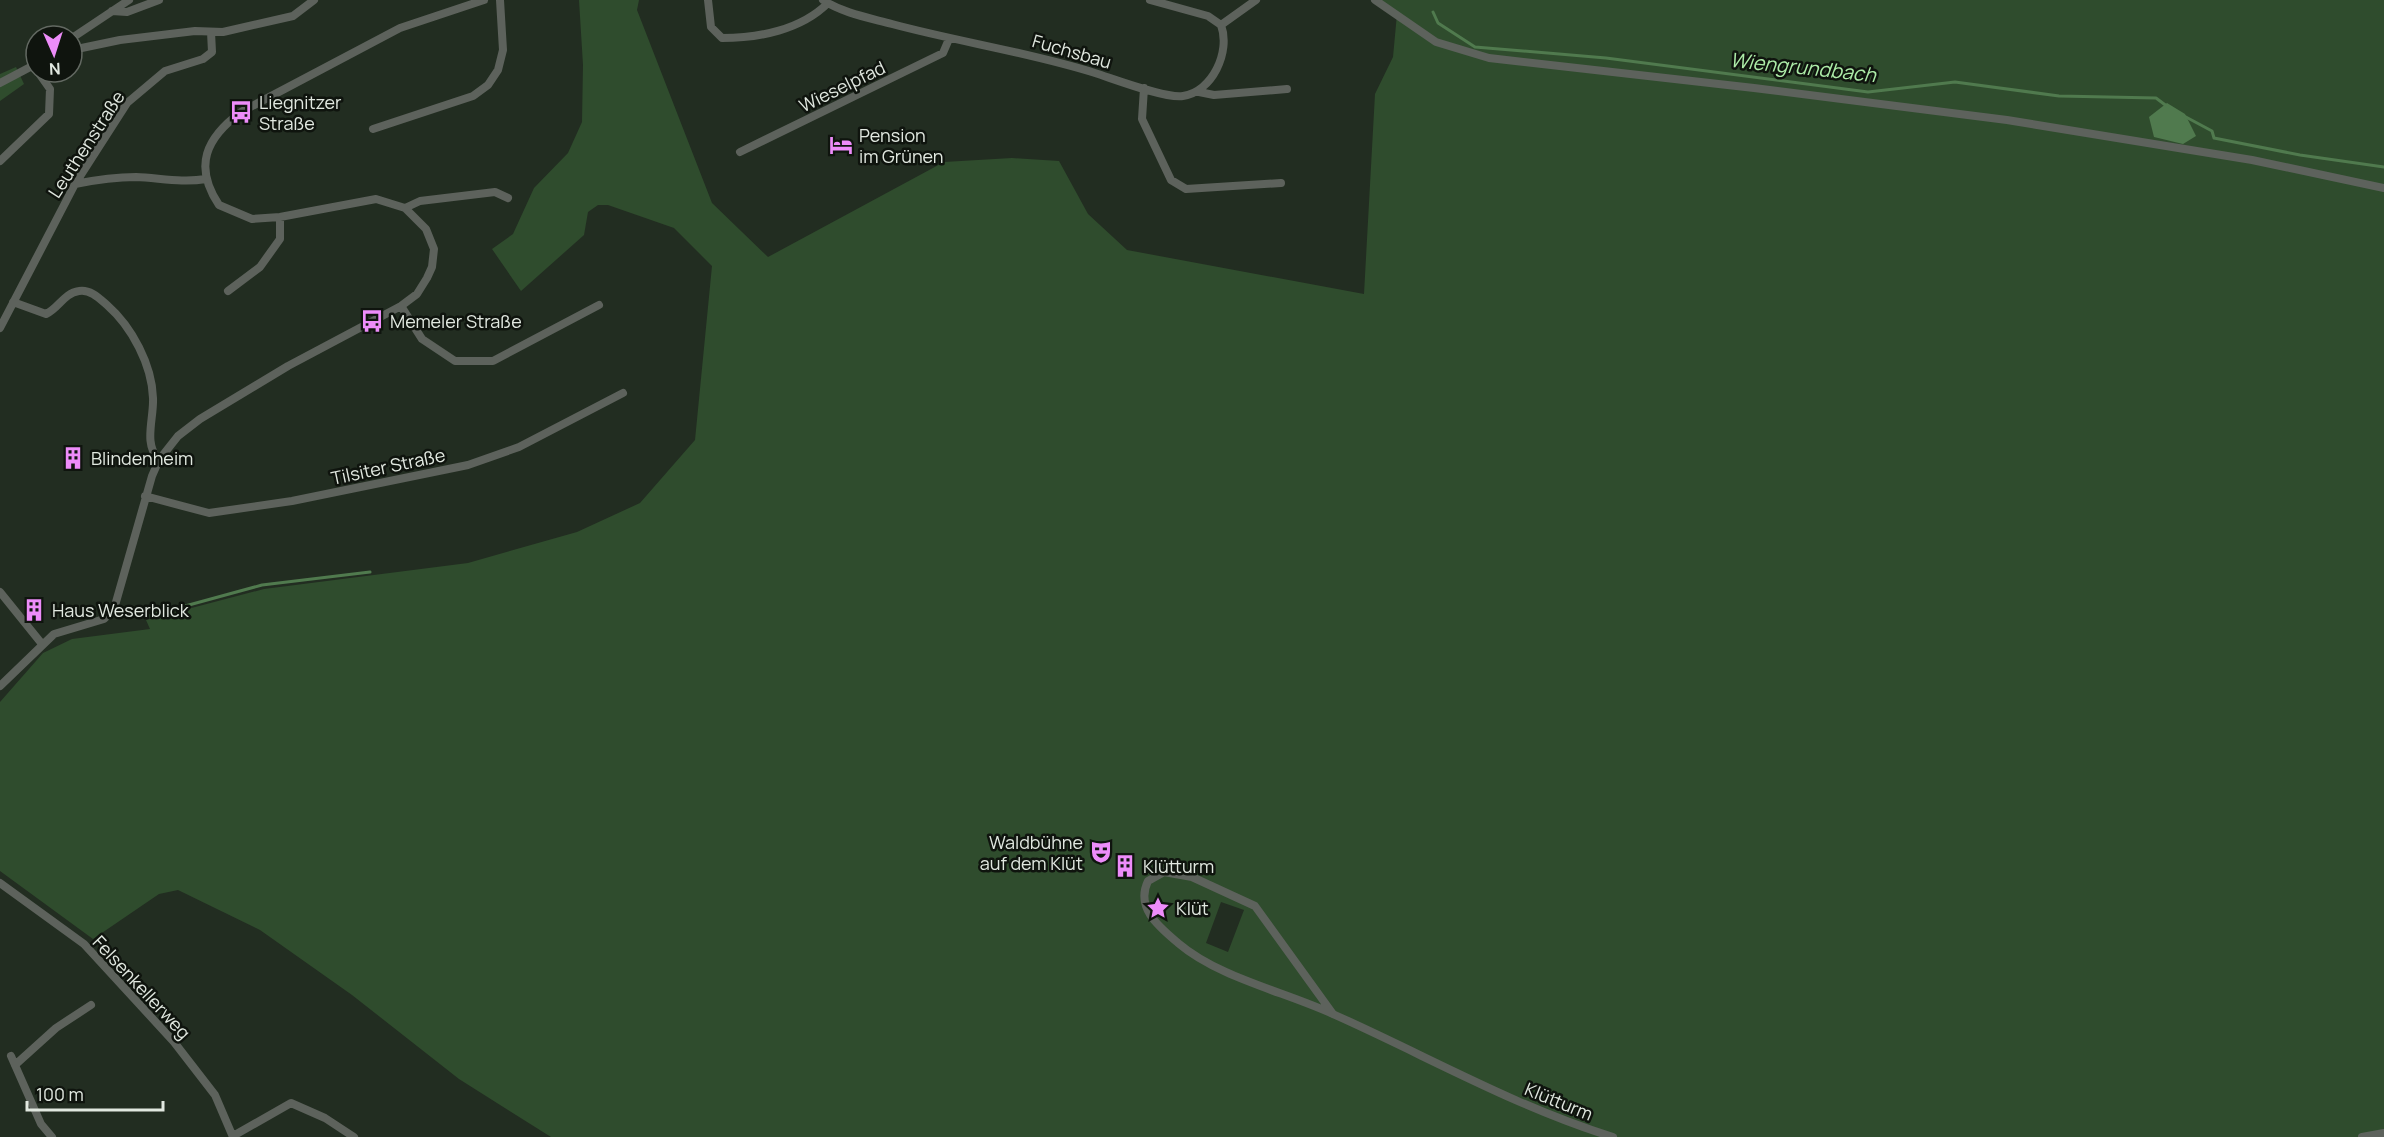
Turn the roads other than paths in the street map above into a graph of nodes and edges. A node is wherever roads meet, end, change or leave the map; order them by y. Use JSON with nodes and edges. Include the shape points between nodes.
{"nodes":[{"id":1,"x":129,"y":0,"type":"edge"},
{"id":2,"x":159,"y":0,"type":"edge"},
{"id":3,"x":314,"y":0,"type":"edge"},
{"id":4,"x":484,"y":0,"type":"edge"},
{"id":5,"x":500,"y":0,"type":"edge"},
{"id":6,"x":708,"y":0,"type":"edge"},
{"id":7,"x":1150,"y":0,"type":"edge"},
{"id":8,"x":1256,"y":0,"type":"edge"},
{"id":9,"x":1375,"y":0,"type":"edge"},
{"id":10,"x":826,"y":2,"type":"edge"},
{"id":11,"x":110,"y":11,"type":"junction"},
{"id":12,"x":1221,"y":25,"type":"junction"},
{"id":13,"x":84,"y":29,"type":"edge"},
{"id":14,"x":211,"y":32,"type":"junction"},
{"id":15,"x":949,"y":39,"type":"junction"},
{"id":16,"x":84,"y":48,"type":"edge"},
{"id":17,"x":24,"y":72,"type":"edge"},
{"id":18,"x":0,"y":83,"type":"edge"},
{"id":19,"x":47,"y":84,"type":"edge"},
{"id":20,"x":1144,"y":88,"type":"junction"},
{"id":21,"x":1287,"y":89,"type":"dead end"},
{"id":22,"x":1199,"y":92,"type":"junction"},
{"id":23,"x":373,"y":129,"type":"dead end"},
{"id":24,"x":740,"y":152,"type":"dead end"},
{"id":25,"x":0,"y":161,"type":"edge"},
{"id":26,"x":206,"y":179,"type":"junction"},
{"id":27,"x":1281,"y":183,"type":"dead end"},
{"id":28,"x":75,"y":184,"type":"junction"},
{"id":29,"x":2384,"y":188,"type":"edge"},
{"id":30,"x":508,"y":198,"type":"dead end"},
{"id":31,"x":405,"y":208,"type":"junction"},
{"id":32,"x":280,"y":217,"type":"junction"},
{"id":33,"x":228,"y":291,"type":"dead end"},
{"id":34,"x":13,"y":302,"type":"junction"},
{"id":35,"x":599,"y":305,"type":"dead end"},
{"id":36,"x":401,"y":306,"type":"junction"},
{"id":37,"x":1,"y":322,"type":"edge"},
{"id":38,"x":623,"y":393,"type":"dead end"},
{"id":39,"x":159,"y":460,"type":"junction"},
{"id":40,"x":145,"y":496,"type":"junction"},
{"id":41,"x":0,"y":592,"type":"edge"},
{"id":42,"x":42,"y":644,"type":"junction"},
{"id":43,"x":0,"y":686,"type":"edge"},
{"id":44,"x":0,"y":883,"type":"edge"},
{"id":45,"x":91,"y":1005,"type":"dead end"},
{"id":46,"x":1333,"y":1014,"type":"junction"},
{"id":47,"x":11,"y":1056,"type":"dead end"},
{"id":48,"x":15,"y":1065,"type":"junction"},
{"id":49,"x":2384,"y":1133,"type":"edge"},
{"id":50,"x":52,"y":1137,"type":"edge"},
{"id":51,"x":233,"y":1137,"type":"edge"},
{"id":52,"x":354,"y":1137,"type":"edge"},
{"id":53,"x":1613,"y":1137,"type":"edge"},
{"id":54,"x":2362,"y":1137,"type":"edge"}],
"edges":[{"from":1,"to":11,"type":"street"},
{"from":2,"to":11,"type":"street","via":[[127,12]]},
{"from":3,"to":14,"type":"street","via":[[292,16]]},
{"from":4,"to":26,"type":"street","via":[[400,28],[241,112],[219,128],[208,149]]},
{"from":5,"to":23,"type":"street","via":[[503,50],[498,70],[488,85],[473,96]]},
{"from":6,"to":10,"type":"street","via":[[711,27],[722,38],[752,38],[783,28],[816,15]]},
{"from":7,"to":12,"type":"street","via":[[1208,16]]},
{"from":8,"to":12,"type":"street"},
{"from":9,"to":29,"type":"street","via":[[1436,42],[1489,58],[2007,120],[2252,160]]},
{"from":10,"to":15,"type":"street","name":"Fuchsbau","via":[[865,17]]},
{"from":11,"to":13,"type":"street"},
{"from":12,"to":22,"type":"street","via":[[1224,43],[1220,59]]},
{"from":14,"to":16,"type":"street","via":[[120,40]]},
{"from":14,"to":28,"type":"street","name":"Leuthenstraße","via":[[212,52],[203,59],[165,71],[127,103]]},
{"from":15,"to":20,"type":"street","name":"Fuchsbau","via":[[1065,63]]},
{"from":15,"to":24,"type":"street","name":"Wieselpfad","via":[[943,53]]},
{"from":17,"to":18,"type":"street"},
{"from":19,"to":25,"type":"street","via":[[49,114]]},
{"from":20,"to":22,"type":"street","name":"Fuchsbau","via":[[1180,97]]},
{"from":20,"to":27,"type":"street","via":[[1142,119],[1171,180],[1186,189]]},
{"from":21,"to":22,"type":"street","name":"Fuchsbau","via":[[1214,95]]},
{"from":26,"to":28,"type":"street","via":[[110,177]]},
{"from":26,"to":32,"type":"street","via":[[219,205],[232,213],[252,219]]},
{"from":28,"to":34,"type":"street","name":"Leuthenstraße"},
{"from":30,"to":31,"type":"street","via":[[495,192],[420,201]]},
{"from":31,"to":32,"type":"street","via":[[376,199]]},
{"from":31,"to":36,"type":"street","via":[[426,229],[434,249],[428,278],[417,294]]},
{"from":32,"to":33,"type":"street","via":[[280,239],[260,267]]},
{"from":34,"to":37,"type":"street","name":"Leuthenstraße"},
{"from":34,"to":39,"type":"street","via":[[46,314],[64,298],[83,290],[111,308],[136,342],[151,379],[150,446]]},
{"from":35,"to":36,"type":"street","via":[[493,361],[454,361],[422,339]]},
{"from":36,"to":39,"type":"street","via":[[288,366],[200,419],[178,436]]},
{"from":38,"to":40,"type":"street","name":"Tilsiter Straße","via":[[519,447],[468,465],[292,501],[209,513]]},
{"from":39,"to":40,"type":"street"},
{"from":40,"to":42,"type":"street","via":[[114,609],[104,619],[71,627]]},
{"from":41,"to":42,"type":"street"},
{"from":42,"to":43,"type":"street"},
{"from":44,"to":51,"type":"street","name":"Felsenkellerweg","via":[[84,944],[174,1042],[214,1095]]},
{"from":45,"to":48,"type":"street","via":[[56,1028]]},
{"from":46,"to":46,"type":"street","name":"Klütturm","via":[[1256,906],[1192,877],[1164,872],[1148,881],[1143,904],[1179,944],[1208,963]]},
{"from":46,"to":53,"type":"street","name":"Klütturm","via":[[1562,1121]]},
{"from":47,"to":48,"type":"street"},
{"from":48,"to":50,"type":"street","via":[[41,1124]]},
{"from":49,"to":54,"type":"street"},
{"from":51,"to":52,"type":"street","via":[[291,1103]]}]}
